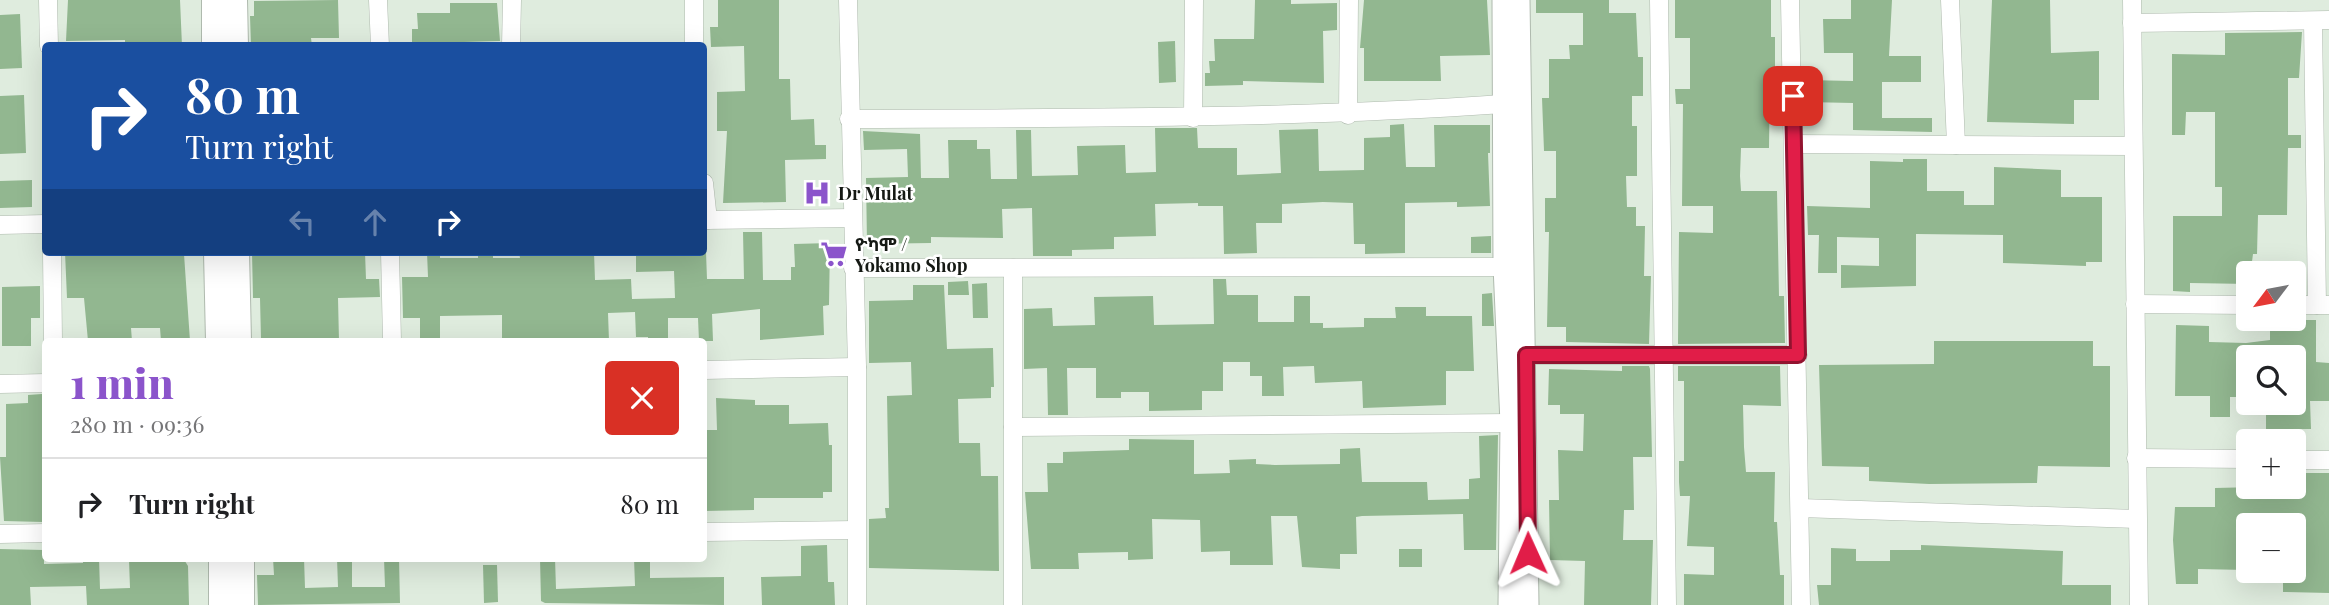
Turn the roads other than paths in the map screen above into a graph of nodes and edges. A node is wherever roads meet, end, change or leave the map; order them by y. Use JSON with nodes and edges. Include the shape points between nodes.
{"nodes":[{"id":1,"x":48,"y":0,"type":"edge"},
{"id":2,"x":214,"y":0,"type":"edge"},
{"id":3,"x":235,"y":0,"type":"edge"},
{"id":4,"x":378,"y":0,"type":"edge"},
{"id":5,"x":512,"y":0,"type":"edge"},
{"id":6,"x":694,"y":0,"type":"edge"},
{"id":7,"x":848,"y":0,"type":"edge"},
{"id":8,"x":1194,"y":0,"type":"edge"},
{"id":9,"x":1349,"y":0,"type":"edge"},
{"id":10,"x":1503,"y":0,"type":"edge"},
{"id":11,"x":1519,"y":0,"type":"edge"},
{"id":12,"x":1659,"y":0,"type":"edge"},
{"id":13,"x":1790,"y":0,"type":"edge"},
{"id":14,"x":1950,"y":0,"type":"edge"},
{"id":15,"x":2132,"y":0,"type":"edge"},
{"id":16,"x":2321,"y":20,"type":"edge"},
{"id":17,"x":2132,"y":23,"type":"junction"},
{"id":18,"x":49,"y":42,"type":"edge"},
{"id":19,"x":214,"y":42,"type":"edge"},
{"id":20,"x":236,"y":42,"type":"edge"},
{"id":21,"x":380,"y":42,"type":"edge"},
{"id":22,"x":510,"y":42,"type":"edge"},
{"id":23,"x":694,"y":42,"type":"edge"},
{"id":24,"x":1503,"y":104,"type":"junction"},
{"id":25,"x":1348,"y":115,"type":"junction"},
{"id":26,"x":1193,"y":118,"type":"junction"},
{"id":27,"x":849,"y":119,"type":"junction"},
{"id":28,"x":1794,"y":145,"type":"junction"},
{"id":29,"x":1956,"y":145,"type":"junction"},
{"id":30,"x":2133,"y":146,"type":"junction"},
{"id":31,"x":852,"y":218,"type":"junction"},
{"id":32,"x":707,"y":220,"type":"edge"},
{"id":33,"x":0,"y":225,"type":"edge"},
{"id":34,"x":42,"y":225,"type":"edge"},
{"id":35,"x":51,"y":256,"type":"edge"},
{"id":36,"x":216,"y":256,"type":"edge"},
{"id":37,"x":237,"y":256,"type":"edge"},
{"id":38,"x":390,"y":256,"type":"edge"},
{"id":39,"x":1514,"y":267,"type":"junction"},
{"id":40,"x":853,"y":268,"type":"junction"},
{"id":41,"x":1013,"y":268,"type":"junction"},
{"id":42,"x":2135,"y":304,"type":"junction"},
{"id":43,"x":2236,"y":305,"type":"edge"},
{"id":44,"x":2323,"y":305,"type":"edge"},
{"id":45,"x":53,"y":338,"type":"edge"},
{"id":46,"x":218,"y":338,"type":"edge"},
{"id":47,"x":239,"y":338,"type":"edge"},
{"id":48,"x":392,"y":338,"type":"edge"},
{"id":49,"x":1526,"y":355,"type":"junction"},
{"id":50,"x":1798,"y":355,"type":"junction"},
{"id":51,"x":1664,"y":357,"type":"junction"},
{"id":52,"x":857,"y":367,"type":"junction"},
{"id":53,"x":707,"y":370,"type":"edge"},
{"id":54,"x":42,"y":383,"type":"edge"},
{"id":55,"x":0,"y":384,"type":"edge"},
{"id":56,"x":1511,"y":423,"type":"junction"},
{"id":57,"x":1013,"y":427,"type":"junction"},
{"id":58,"x":2136,"y":458,"type":"junction"},
{"id":59,"x":2236,"y":460,"type":"edge"},
{"id":60,"x":2306,"y":460,"type":"edge"},
{"id":61,"x":2329,"y":460,"type":"edge"},
{"id":62,"x":1800,"y":508,"type":"junction"},
{"id":63,"x":2137,"y":519,"type":"junction"},
{"id":64,"x":856,"y":530,"type":"junction"},
{"id":65,"x":707,"y":532,"type":"edge"},
{"id":66,"x":42,"y":533,"type":"edge"},
{"id":67,"x":0,"y":534,"type":"edge"},
{"id":68,"x":221,"y":562,"type":"edge"},
{"id":69,"x":242,"y":562,"type":"edge"},
{"id":70,"x":221,"y":605,"type":"edge"},
{"id":71,"x":242,"y":605,"type":"edge"},
{"id":72,"x":858,"y":605,"type":"edge"},
{"id":73,"x":1013,"y":605,"type":"edge"},
{"id":74,"x":1509,"y":605,"type":"edge"},
{"id":75,"x":1528,"y":605,"type":"edge"},
{"id":76,"x":1667,"y":605,"type":"edge"},
{"id":77,"x":1801,"y":605,"type":"edge"},
{"id":78,"x":2139,"y":605,"type":"edge"}],
"edges":[{"from":1,"to":18,"type":"street"},
{"from":2,"to":19,"type":"main road"},
{"from":3,"to":20,"type":"main road"},
{"from":4,"to":21,"type":"street"},
{"from":5,"to":22,"type":"street"},
{"from":6,"to":23,"type":"street"},
{"from":7,"to":27,"type":"street"},
{"from":8,"to":26,"type":"street"},
{"from":9,"to":25,"type":"street"},
{"from":10,"to":24,"type":"street"},
{"from":11,"to":39,"type":"street"},
{"from":12,"to":51,"type":"street"},
{"from":13,"to":28,"type":"street"},
{"from":14,"to":29,"type":"street"},
{"from":15,"to":17,"type":"street"},
{"from":16,"to":17,"type":"street"},
{"from":16,"to":44,"type":"street"},
{"from":17,"to":30,"type":"street"},
{"from":24,"to":25,"type":"street"},
{"from":24,"to":39,"type":"street"},
{"from":25,"to":26,"type":"street"},
{"from":26,"to":27,"type":"street"},
{"from":27,"to":31,"type":"street"},
{"from":28,"to":29,"type":"street"},
{"from":28,"to":50,"type":"street"},
{"from":29,"to":30,"type":"street"},
{"from":30,"to":42,"type":"street"},
{"from":31,"to":32,"type":"street"},
{"from":31,"to":40,"type":"street"},
{"from":33,"to":34,"type":"street"},
{"from":35,"to":45,"type":"street"},
{"from":36,"to":46,"type":"main road"},
{"from":37,"to":47,"type":"main road"},
{"from":38,"to":48,"type":"street"},
{"from":39,"to":41,"type":"street"},
{"from":39,"to":49,"type":"street"},
{"from":39,"to":56,"type":"street"},
{"from":40,"to":41,"type":"street"},
{"from":40,"to":52,"type":"street"},
{"from":41,"to":57,"type":"street"},
{"from":42,"to":43,"type":"street"},
{"from":42,"to":58,"type":"street"},
{"from":49,"to":51,"type":"street"},
{"from":49,"to":75,"type":"street"},
{"from":50,"to":51,"type":"street"},
{"from":50,"to":62,"type":"street"},
{"from":51,"to":76,"type":"street"},
{"from":52,"to":53,"type":"street"},
{"from":52,"to":64,"type":"street"},
{"from":54,"to":55,"type":"street"},
{"from":56,"to":57,"type":"street"},
{"from":56,"to":74,"type":"street"},
{"from":57,"to":73,"type":"street"},
{"from":58,"to":59,"type":"street"},
{"from":58,"to":63,"type":"street"},
{"from":60,"to":61,"type":"street"},
{"from":62,"to":63,"type":"street"},
{"from":62,"to":77,"type":"street"},
{"from":63,"to":78,"type":"street"},
{"from":64,"to":65,"type":"street"},
{"from":64,"to":72,"type":"street"},
{"from":66,"to":67,"type":"street"},
{"from":68,"to":70,"type":"main road"},
{"from":69,"to":71,"type":"main road"}]}
